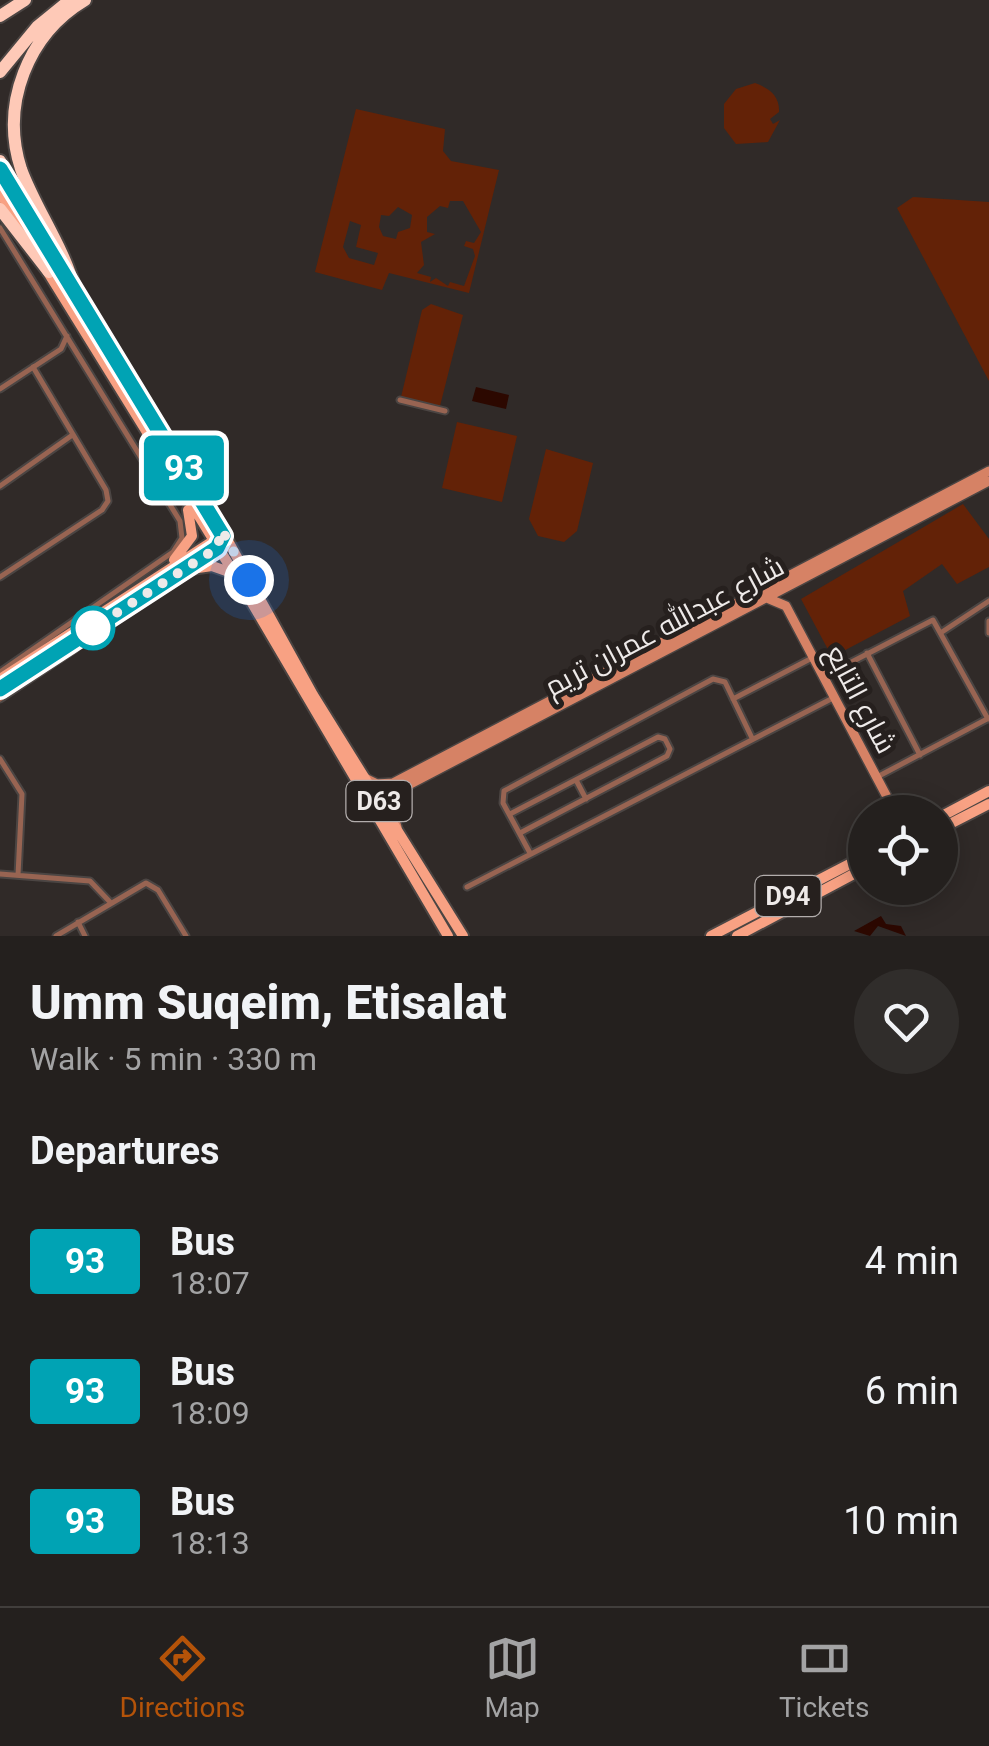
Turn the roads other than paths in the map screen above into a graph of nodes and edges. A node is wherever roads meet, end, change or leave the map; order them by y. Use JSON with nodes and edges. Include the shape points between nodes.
{"nodes":[{"id":1,"x":12,"y":0,"type":"edge"},
{"id":2,"x":24,"y":0,"type":"edge"},
{"id":3,"x":70,"y":0,"type":"edge"},
{"id":4,"x":86,"y":0,"type":"edge"},
{"id":5,"x":0,"y":4,"type":"edge"},
{"id":6,"x":0,"y":16,"type":"edge"},
{"id":7,"x":0,"y":72,"type":"edge"},
{"id":8,"x":0,"y":161,"type":"edge"},
{"id":9,"x":0,"y":169,"type":"edge"},
{"id":10,"x":0,"y":193,"type":"edge"},
{"id":11,"x":0,"y":209,"type":"edge"},
{"id":12,"x":26,"y":209,"type":"junction"},
{"id":13,"x":0,"y":228,"type":"edge"},
{"id":14,"x":49,"y":272,"type":"junction"},
{"id":15,"x":75,"y":290,"type":"junction"},
{"id":16,"x":67,"y":334,"type":"junction"},
{"id":17,"x":60,"y":349,"type":"junction"},
{"id":18,"x":76,"y":349,"type":"junction"},
{"id":19,"x":31,"y":368,"type":"junction"},
{"id":20,"x":0,"y":389,"type":"edge"},
{"id":21,"x":400,"y":400,"type":"dead end"},
{"id":22,"x":444,"y":411,"type":"dead end"},
{"id":23,"x":73,"y":437,"type":"junction"},
{"id":24,"x":989,"y":470,"type":"edge"},
{"id":25,"x":989,"y":481,"type":"edge"},
{"id":26,"x":178,"y":482,"type":"junction"},
{"id":27,"x":0,"y":486,"type":"edge"},
{"id":28,"x":222,"y":530,"type":"junction"},
{"id":29,"x":219,"y":548,"type":"junction"},
{"id":30,"x":182,"y":570,"type":"junction"},
{"id":31,"x":0,"y":577,"type":"edge"},
{"id":32,"x":152,"y":580,"type":"junction"},
{"id":33,"x":794,"y":584,"type":"junction"},
{"id":34,"x":242,"y":586,"type":"junction"},
{"id":35,"x":764,"y":599,"type":"junction"},
{"id":36,"x":989,"y":600,"type":"edge"},
{"id":37,"x":262,"y":604,"type":"junction"},
{"id":38,"x":786,"y":606,"type":"junction"},
{"id":39,"x":718,"y":612,"type":"junction"},
{"id":40,"x":989,"y":621,"type":"edge"},
{"id":41,"x":942,"y":632,"type":"junction"},
{"id":42,"x":989,"y":633,"type":"edge"},
{"id":43,"x":82,"y":635,"type":"junction"},
{"id":44,"x":42,"y":643,"type":"junction"},
{"id":45,"x":56,"y":644,"type":"junction"},
{"id":46,"x":665,"y":650,"type":"junction"},
{"id":47,"x":867,"y":653,"type":"junction"},
{"id":48,"x":814,"y":657,"type":"junction"},
{"id":49,"x":838,"y":669,"type":"dead end"},
{"id":50,"x":0,"y":675,"type":"edge"},
{"id":51,"x":0,"y":689,"type":"edge"},
{"id":52,"x":834,"y":695,"type":"junction"},
{"id":53,"x":0,"y":699,"type":"edge"},
{"id":54,"x":733,"y":700,"type":"junction"},
{"id":55,"x":988,"y":719,"type":"edge"},
{"id":56,"x":754,"y":737,"type":"junction"},
{"id":57,"x":920,"y":754,"type":"junction"},
{"id":58,"x":0,"y":759,"type":"edge"},
{"id":59,"x":2,"y":768,"type":"edge"},
{"id":60,"x":363,"y":776,"type":"junction"},
{"id":61,"x":877,"y":777,"type":"junction"},
{"id":62,"x":576,"y":780,"type":"junction"},
{"id":63,"x":989,"y":791,"type":"edge"},
{"id":64,"x":887,"y":795,"type":"edge"},
{"id":65,"x":586,"y":798,"type":"junction"},
{"id":66,"x":989,"y":804,"type":"edge"},
{"id":67,"x":958,"y":806,"type":"edge"},
{"id":68,"x":510,"y":814,"type":"junction"},
{"id":69,"x":958,"y":820,"type":"edge"},
{"id":70,"x":398,"y":830,"type":"junction"},
{"id":71,"x":521,"y":834,"type":"junction"},
{"id":72,"x":532,"y":853,"type":"junction"},
{"id":73,"x":848,"y":865,"type":"edge"},
{"id":74,"x":0,"y":874,"type":"edge"},
{"id":75,"x":18,"y":876,"type":"junction"},
{"id":76,"x":848,"y":877,"type":"edge"},
{"id":77,"x":467,"y":887,"type":"dead end"},
{"id":78,"x":110,"y":902,"type":"junction"},
{"id":79,"x":77,"y":924,"type":"junction"},
{"id":80,"x":716,"y":934,"type":"edge"},
{"id":81,"x":740,"y":935,"type":"edge"},
{"id":82,"x":56,"y":936,"type":"edge"},
{"id":83,"x":84,"y":936,"type":"edge"},
{"id":84,"x":186,"y":936,"type":"edge"},
{"id":85,"x":448,"y":936,"type":"edge"},
{"id":86,"x":462,"y":936,"type":"edge"}],
"edges":[{"from":1,"to":5,"type":"highway"},
{"from":2,"to":6,"type":"highway"},
{"from":3,"to":7,"type":"highway"},
{"from":4,"to":15,"type":"highway","via":[[35,48],[14,118],[22,170]]},
{"from":8,"to":12,"type":"highway"},
{"from":9,"to":12,"type":"main road","number":"D63"},
{"from":10,"to":14,"type":"main road","number":"D63"},
{"from":11,"to":14,"type":"highway"},
{"from":12,"to":15,"type":"main road","number":"D63"},
{"from":13,"to":16,"type":"street"},
{"from":14,"to":26,"type":"main road","number":"D63"},
{"from":15,"to":28,"type":"main road","number":"D63"},
{"from":16,"to":17,"type":"street"},
{"from":16,"to":18,"type":"street"},
{"from":17,"to":18,"type":"street"},
{"from":17,"to":19,"type":"street"},
{"from":18,"to":44,"type":"street","via":[[183,534],[170,555]]},
{"from":19,"to":20,"type":"street"},
{"from":19,"to":23,"type":"street"},
{"from":21,"to":22,"type":"street"},
{"from":23,"to":27,"type":"street"},
{"from":23,"to":31,"type":"street","via":[[107,493],[102,510]]},
{"from":24,"to":39,"type":"street","name":"شارع عبدالله عمران تريم"},
{"from":25,"to":33,"type":"street","name":"شارع عبدالله عمران تريم"},
{"from":26,"to":28,"type":"main road","via":[[213,532]]},
{"from":26,"to":29,"type":"main road","number":"D63"},
{"from":26,"to":32,"type":"main road","via":[[192,536]]},
{"from":28,"to":29,"type":"main road"},
{"from":28,"to":37,"type":"main road","number":"D63"},
{"from":29,"to":30,"type":"main road"},
{"from":29,"to":32,"type":"main road"},
{"from":29,"to":34,"type":"main road","number":"D63"},
{"from":29,"to":37,"type":"main road"},
{"from":30,"to":34,"type":"main road","via":[[219,567]]},
{"from":30,"to":43,"type":"main road"},
{"from":32,"to":45,"type":"main road"},
{"from":33,"to":35,"type":"street","name":"شارع عبدالله عمران تريم"},
{"from":33,"to":38,"type":"street"},
{"from":34,"to":85,"type":"main road","number":"D63"},
{"from":35,"to":38,"type":"street"},
{"from":35,"to":46,"type":"street","name":"شارع عبدالله عمران تريم"},
{"from":36,"to":41,"type":"street"},
{"from":37,"to":60,"type":"main road","number":"D63"},
{"from":38,"to":48,"type":"street","name":"شارع التابع"},
{"from":39,"to":46,"type":"street"},
{"from":39,"to":60,"type":"street","name":"شارع عبدالله عمران تريم","via":[[392,783]]},
{"from":40,"to":42,"type":"street"},
{"from":41,"to":47,"type":"street","via":[[930,620]]},
{"from":41,"to":55,"type":"street"},
{"from":43,"to":51,"type":"main road"},
{"from":43,"to":53,"type":"street","via":[[76,649]]},
{"from":44,"to":45,"type":"main road"},
{"from":44,"to":50,"type":"street"},
{"from":45,"to":50,"type":"main road"},
{"from":46,"to":70,"type":"street","name":"شارع عبدالله عمران تريم","via":[[397,791],[390,804]]},
{"from":47,"to":49,"type":"street"},
{"from":47,"to":57,"type":"street"},
{"from":48,"to":52,"type":"street","name":"شارع التابع"},
{"from":48,"to":54,"type":"street"},
{"from":52,"to":56,"type":"street"},
{"from":52,"to":61,"type":"street","name":"شارع التابع"},
{"from":54,"to":56,"type":"street"},
{"from":54,"to":68,"type":"street","via":[[719,678],[710,681],[508,788],[502,799]]},
{"from":55,"to":57,"type":"street"},
{"from":56,"to":72,"type":"street"},
{"from":57,"to":61,"type":"street"},
{"from":58,"to":59,"type":"street"},
{"from":59,"to":75,"type":"street","via":[[22,798]]},
{"from":60,"to":70,"type":"main road","number":"D63"},
{"from":61,"to":64,"type":"street","name":"شارع التابع"},
{"from":62,"to":65,"type":"street"},
{"from":62,"to":65,"type":"street","via":[[665,738],[667,756]]},
{"from":62,"to":68,"type":"street"},
{"from":63,"to":67,"type":"main road"},
{"from":65,"to":71,"type":"street"},
{"from":66,"to":69,"type":"main road"},
{"from":68,"to":71,"type":"street"},
{"from":70,"to":86,"type":"main road","number":"D63"},
{"from":71,"to":72,"type":"street"},
{"from":72,"to":77,"type":"street"},
{"from":73,"to":80,"type":"main road","number":"D94"},
{"from":74,"to":75,"type":"street"},
{"from":75,"to":78,"type":"street","via":[[90,881]]},
{"from":76,"to":81,"type":"main road","number":"D94"},
{"from":78,"to":79,"type":"street"},
{"from":78,"to":84,"type":"street","via":[[149,883]]},
{"from":79,"to":82,"type":"street"},
{"from":79,"to":83,"type":"street"},
{"from":80,"to":81,"type":"main road"}]}
